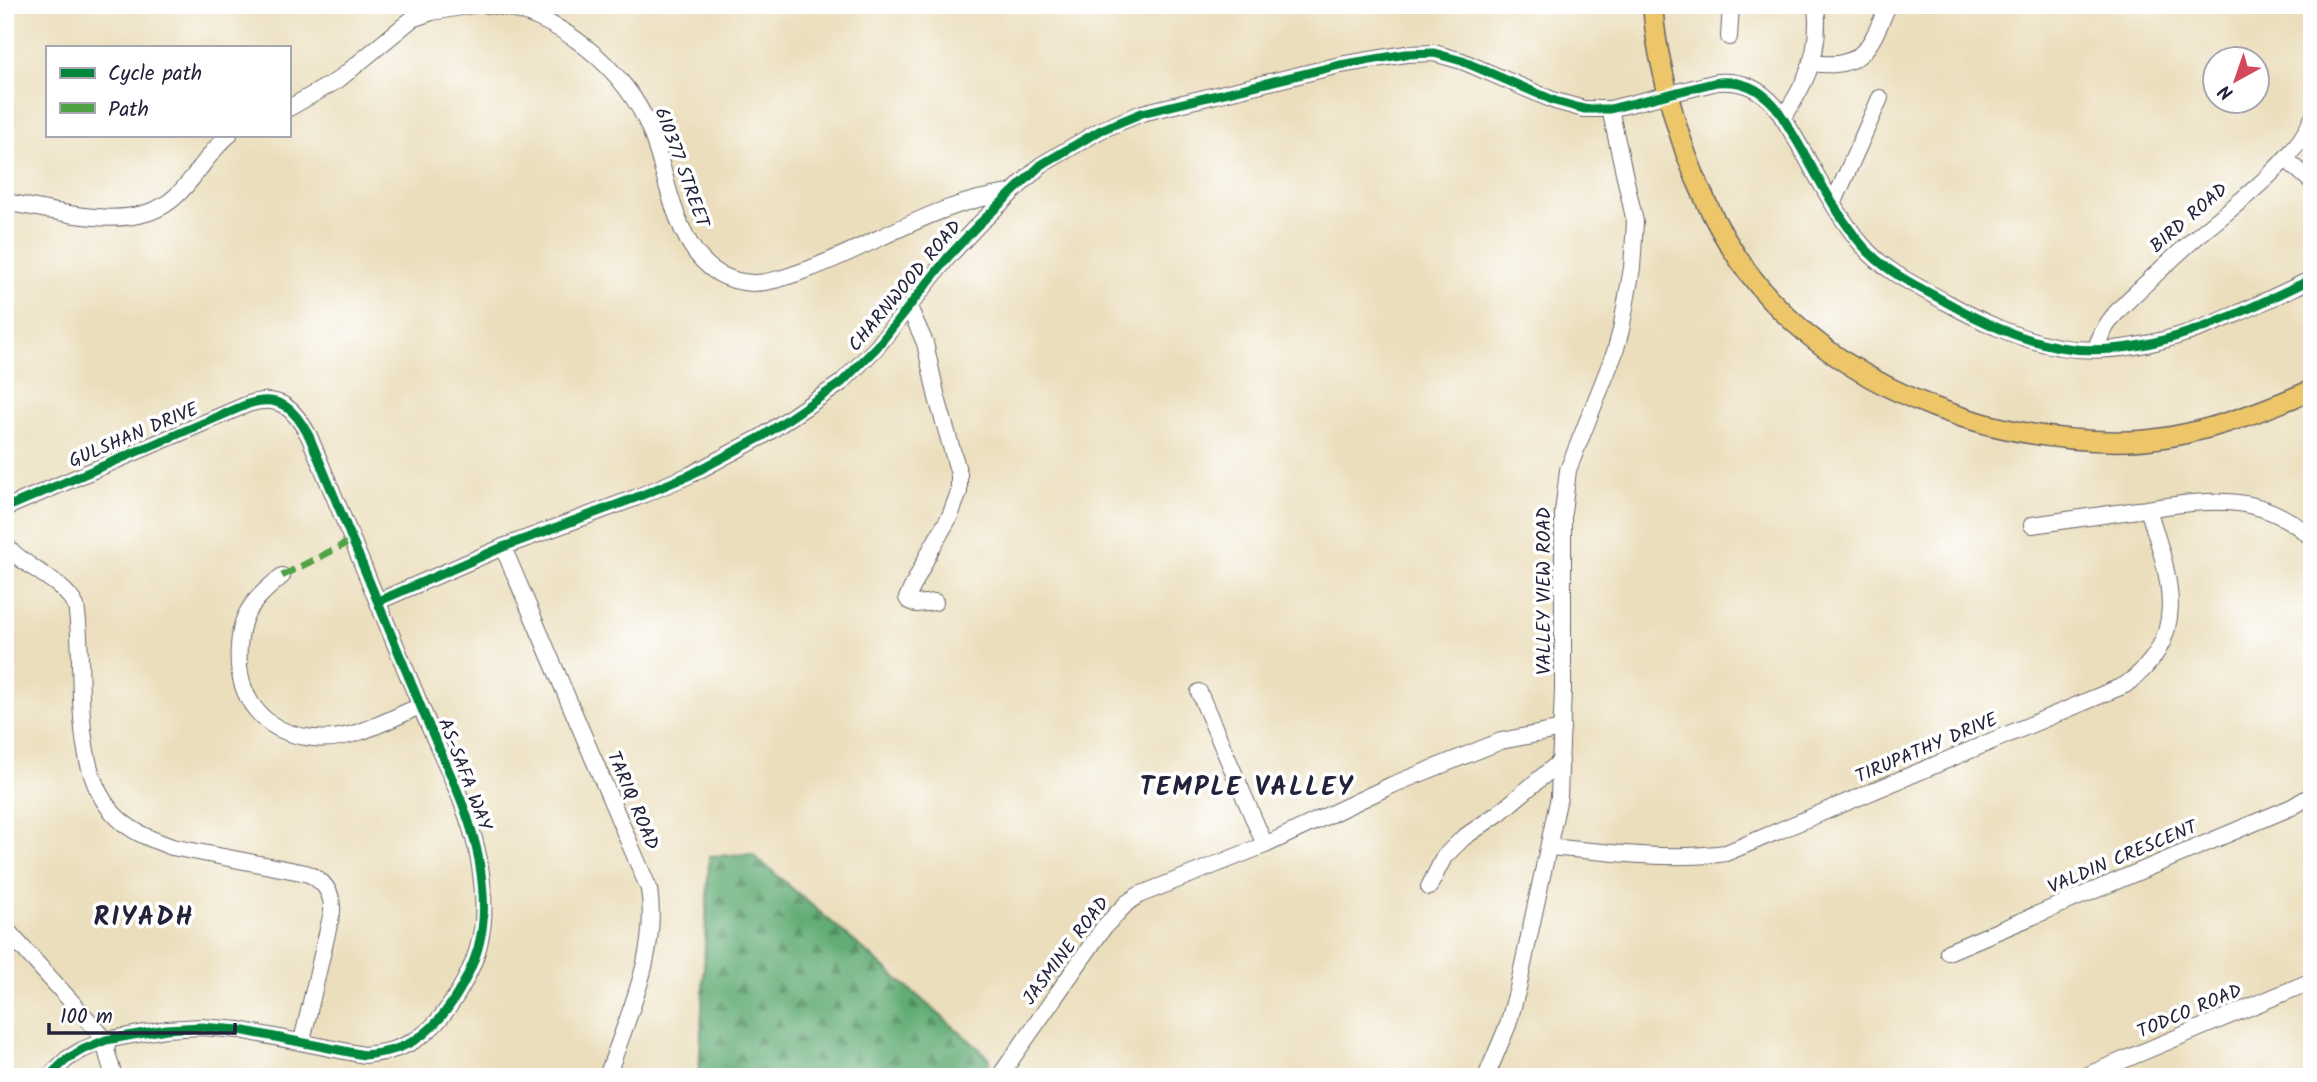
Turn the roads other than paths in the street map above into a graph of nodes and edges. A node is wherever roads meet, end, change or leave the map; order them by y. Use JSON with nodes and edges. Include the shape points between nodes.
{"nodes":[{"id":1,"x":474,"y":5,"type":"edge"},
{"id":2,"x":487,"y":5,"type":"edge"},
{"id":3,"x":1653,"y":5,"type":"edge"},
{"id":4,"x":1731,"y":5,"type":"edge"},
{"id":5,"x":1816,"y":5,"type":"edge"},
{"id":6,"x":1888,"y":5,"type":"edge"},
{"id":7,"x":1729,"y":37,"type":"dead end"},
{"id":8,"x":1813,"y":63,"type":"junction"},
{"id":9,"x":1668,"y":94,"type":"junction"},
{"id":10,"x":1880,"y":98,"type":"dead end"},
{"id":11,"x":290,"y":107,"type":"edge"},
{"id":12,"x":1610,"y":109,"type":"junction"},
{"id":13,"x":1783,"y":118,"type":"junction"},
{"id":14,"x":2312,"y":120,"type":"edge"},
{"id":15,"x":228,"y":136,"type":"edge"},
{"id":16,"x":2286,"y":159,"type":"junction"},
{"id":17,"x":2312,"y":182,"type":"edge"},
{"id":18,"x":1012,"y":193,"type":"junction"},
{"id":19,"x":5,"y":202,"type":"edge"},
{"id":20,"x":1833,"y":202,"type":"junction"},
{"id":21,"x":2312,"y":279,"type":"edge"},
{"id":22,"x":909,"y":307,"type":"junction"},
{"id":23,"x":2096,"y":349,"type":"junction"},
{"id":24,"x":2312,"y":390,"type":"edge"},
{"id":25,"x":276,"y":401,"type":"joint"},
{"id":26,"x":5,"y":508,"type":"edge"},
{"id":27,"x":2148,"y":509,"type":"junction"},
{"id":28,"x":2032,"y":525,"type":"dead end"},
{"id":29,"x":2312,"y":538,"type":"edge"},
{"id":30,"x":5,"y":544,"type":"edge"},
{"id":31,"x":503,"y":547,"type":"junction"},
{"id":32,"x":282,"y":576,"type":"dead end"},
{"id":33,"x":379,"y":601,"type":"junction"},
{"id":34,"x":935,"y":602,"type":"dead end"},
{"id":35,"x":1199,"y":692,"type":"dead end"},
{"id":36,"x":421,"y":706,"type":"junction"},
{"id":37,"x":1562,"y":730,"type":"junction"},
{"id":38,"x":1562,"y":761,"type":"junction"},
{"id":39,"x":2312,"y":795,"type":"edge"},
{"id":40,"x":1265,"y":845,"type":"junction"},
{"id":41,"x":1549,"y":847,"type":"junction"},
{"id":42,"x":1429,"y":887,"type":"dead end"},
{"id":43,"x":5,"y":928,"type":"edge"},
{"id":44,"x":1948,"y":952,"type":"dead end"},
{"id":45,"x":2312,"y":981,"type":"edge"},
{"id":46,"x":106,"y":1040,"type":"junction"},
{"id":47,"x":302,"y":1041,"type":"junction"},
{"id":48,"x":48,"y":1077,"type":"edge"},
{"id":49,"x":114,"y":1077,"type":"edge"},
{"id":50,"x":607,"y":1077,"type":"edge"},
{"id":51,"x":999,"y":1077,"type":"edge"},
{"id":52,"x":1486,"y":1077,"type":"edge"},
{"id":53,"x":2083,"y":1077,"type":"edge"}],
"edges":[{"from":1,"to":11,"type":"street","via":[[412,19],[338,80]]},
{"from":2,"to":18,"type":"street","name":"610377 STREET","via":[[522,10],[561,30],[624,85],[652,132],[688,243],[706,264],[734,281],[772,282],[840,257],[943,209]]},
{"from":3,"to":9,"type":"main road"},
{"from":4,"to":7,"type":"street"},
{"from":5,"to":8,"type":"street"},
{"from":6,"to":8,"type":"street","via":[[1860,57],[1840,65]]},
{"from":8,"to":13,"type":"street"},
{"from":9,"to":12,"type":"street","name":"CHARNWOOD ROAD"},
{"from":9,"to":13,"type":"street","name":"CHARNWOOD ROAD","via":[[1717,82],[1739,82],[1760,91]]},
{"from":9,"to":24,"type":"main road","via":[[1706,201],[1769,298],[1822,345],[1913,399],[2001,428],[2083,440],[2131,441],[2180,435]]},
{"from":10,"to":20,"type":"street"},
{"from":12,"to":18,"type":"street","name":"CHARNWOOD ROAD","via":[[1584,109],[1555,101],[1453,58],[1406,54],[1340,65],[1142,113],[1101,130],[1041,165]]},
{"from":12,"to":37,"type":"street","name":"VALLEY VIEW ROAD","via":[[1631,200],[1635,241],[1615,352],[1574,452],[1564,491]]},
{"from":13,"to":20,"type":"street","name":"CHARNWOOD ROAD"},
{"from":14,"to":16,"type":"street","name":"BIRD ROAD"},
{"from":15,"to":19,"type":"street","via":[[176,197],[145,214],[96,217]]},
{"from":16,"to":17,"type":"street"},
{"from":16,"to":23,"type":"street","name":"BIRD ROAD","via":[[2123,306],[2104,328]]},
{"from":18,"to":22,"type":"street","name":"CHARNWOOD ROAD","via":[[948,257]]},
{"from":20,"to":23,"type":"street","name":"CHARNWOOD ROAD","via":[[1874,257],[1915,284],[2004,331],[2059,347]]},
{"from":21,"to":23,"type":"street","name":"CHARNWOOD ROAD","via":[[2176,336]]},
{"from":22,"to":31,"type":"street","name":"CHARNWOOD ROAD","via":[[841,383],[764,436],[690,475]]},
{"from":22,"to":34,"type":"street","via":[[925,343],[959,474],[950,516],[907,597],[916,604]]},
{"from":25,"to":26,"type":"street","name":"GULSHAN DRIVE","via":[[248,404]]},
{"from":25,"to":33,"type":"street","name":"AS-SAFA WAY","via":[[293,412],[309,436]]},
{"from":27,"to":28,"type":"street"},
{"from":27,"to":29,"type":"street","via":[[2211,501],[2239,503],[2280,516]]},
{"from":27,"to":41,"type":"street","name":"TIRUPATHY DRIVE","via":[[2164,561],[2170,611],[2161,648],[2125,685],[1726,853],[1657,857]]},
{"from":30,"to":47,"type":"street","via":[[66,591],[76,606],[88,766],[112,813],[152,840],[306,873],[328,889],[332,912]]},
{"from":31,"to":33,"type":"street","name":"CHARNWOOD ROAD"},
{"from":31,"to":50,"type":"street","name":"TARIQ ROAD","via":[[649,889],[650,938]]},
{"from":32,"to":36,"type":"street","via":[[253,604],[240,633],[241,685],[258,712],[289,733],[325,739]]},
{"from":33,"to":36,"type":"street","name":"AS-SAFA WAY"},
{"from":35,"to":40,"type":"street"},
{"from":36,"to":47,"type":"street","name":"AS-SAFA WAY","via":[[479,860],[483,913],[471,966],[441,1018],[401,1047],[364,1055]]},
{"from":37,"to":38,"type":"street","name":"VALLEY VIEW ROAD"},
{"from":37,"to":40,"type":"street","name":"JASMINE ROAD","via":[[1501,741],[1392,785]]},
{"from":38,"to":41,"type":"street","name":"VALLEY VIEW ROAD"},
{"from":38,"to":42,"type":"street","via":[[1462,838],[1444,857]]},
{"from":39,"to":44,"type":"street","name":"VALDIN CRESCENT"},
{"from":40,"to":51,"type":"street","name":"JASMINE ROAD","via":[[1151,889],[1127,903],[1104,927]]},
{"from":41,"to":52,"type":"street","name":"VALLEY VIEW ROAD","via":[[1508,1025]]},
{"from":43,"to":46,"type":"street"},
{"from":45,"to":53,"type":"street","name":"TODCO ROAD"},
{"from":46,"to":47,"type":"street","name":"AS-SAFA WAY","via":[[201,1027]]},
{"from":46,"to":48,"type":"street","name":"AS-SAFA WAY","via":[[67,1059]]},
{"from":46,"to":49,"type":"street"}]}
